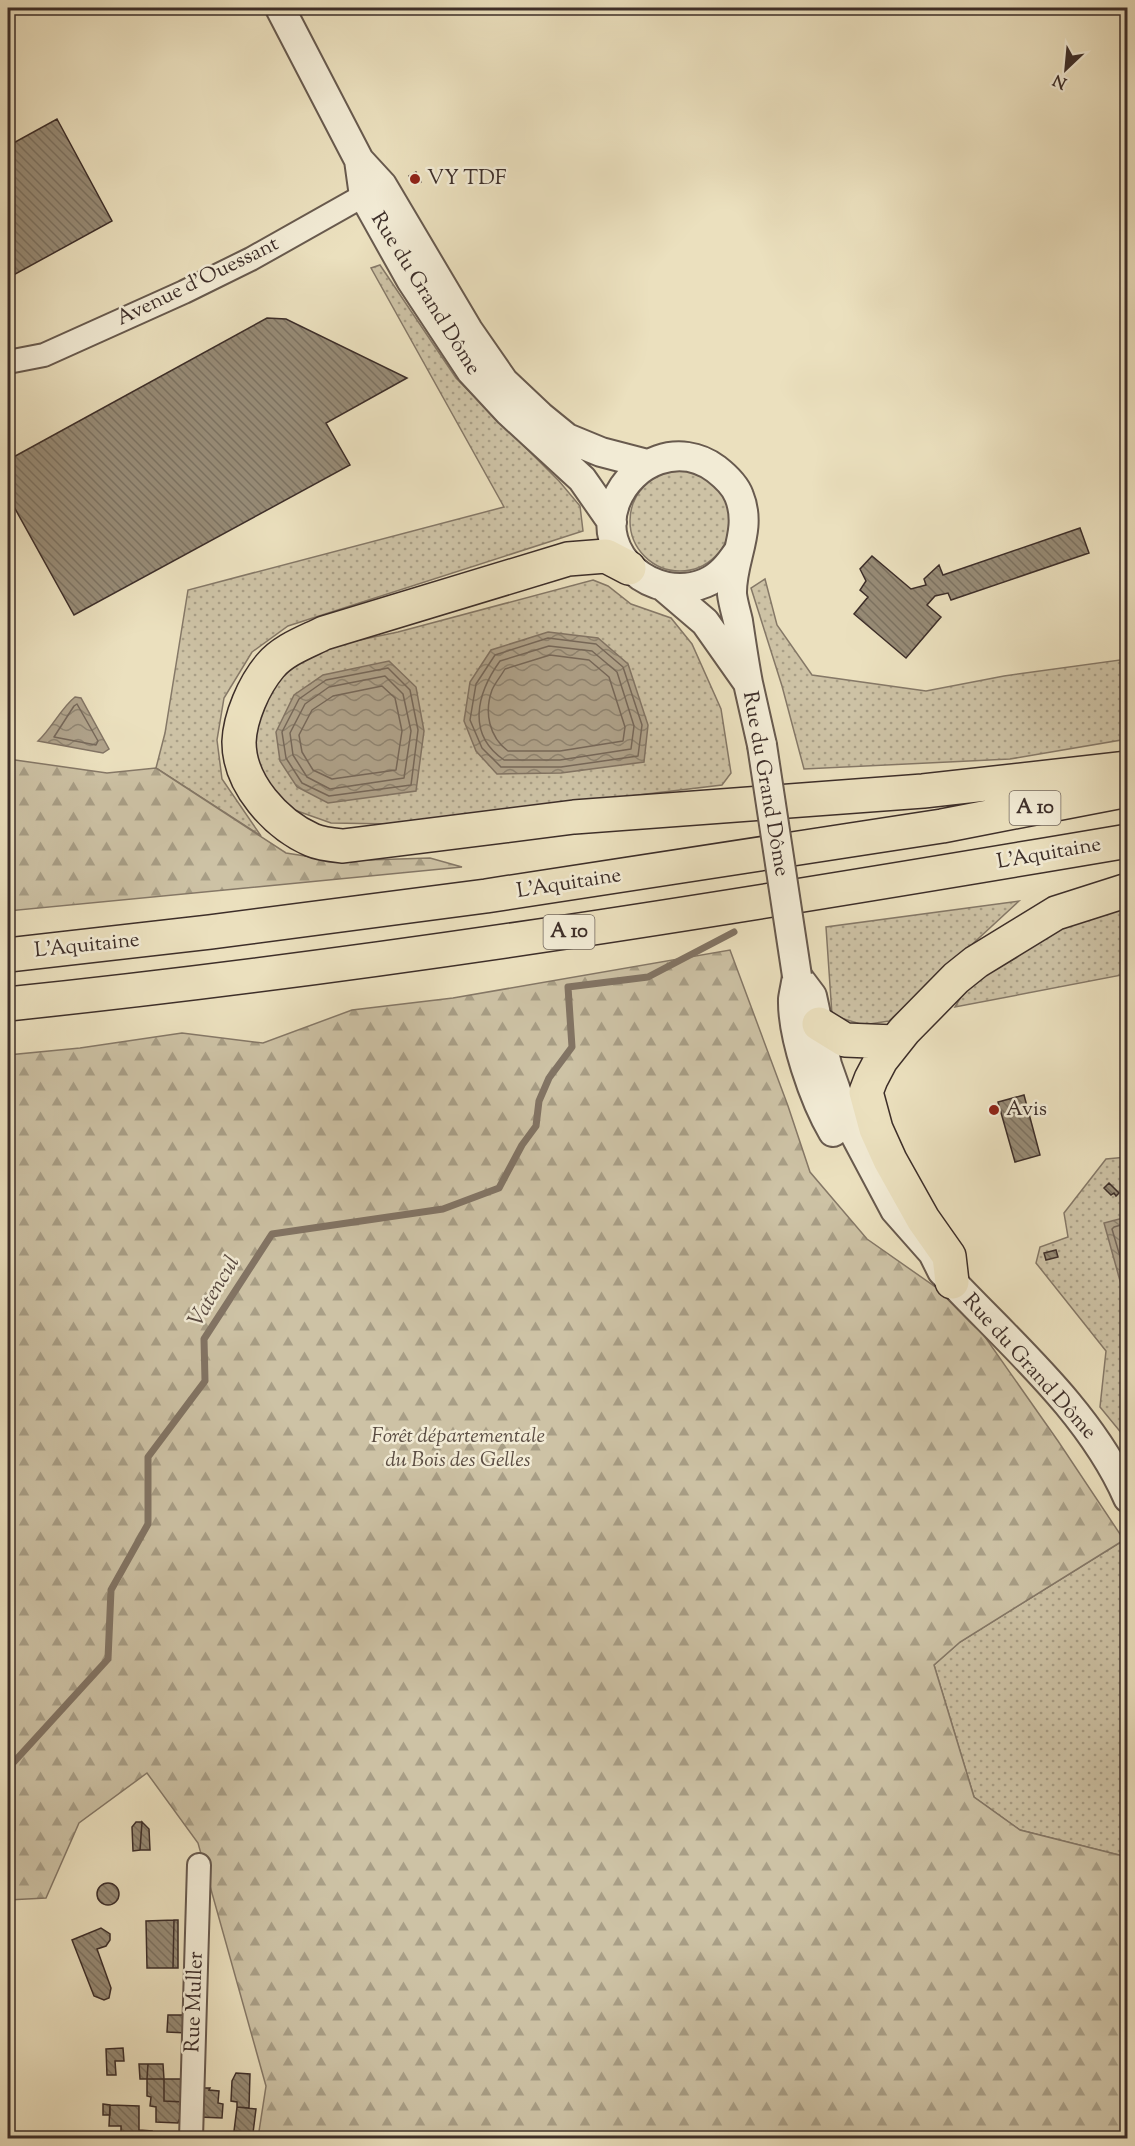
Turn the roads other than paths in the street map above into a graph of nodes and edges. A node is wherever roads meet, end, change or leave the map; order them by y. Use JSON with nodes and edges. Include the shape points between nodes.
{"nodes":[{"id":1,"x":280,"y":8,"type":"edge"},
{"id":2,"x":373,"y":191,"type":"junction"},
{"id":3,"x":8,"y":362,"type":"edge"},
{"id":4,"x":647,"y":464,"type":"junction"},
{"id":5,"x":612,"y":522,"type":"junction"},
{"id":6,"x":738,"y":552,"type":"junction"},
{"id":7,"x":629,"y":568,"type":"junction"},
{"id":8,"x":664,"y":587,"type":"junction"},
{"id":9,"x":748,"y":683,"type":"junction"},
{"id":10,"x":1128,"y":768,"type":"edge"},
{"id":11,"x":1128,"y":790,"type":"edge"},
{"id":12,"x":1128,"y":841,"type":"edge"},
{"id":13,"x":1128,"y":890,"type":"edge"},
{"id":14,"x":8,"y":955,"type":"edge"},
{"id":15,"x":805,"y":999,"type":"junction"},
{"id":16,"x":8,"y":1004,"type":"edge"},
{"id":17,"x":895,"y":1042,"type":"junction"},
{"id":18,"x":947,"y":1276,"type":"junction"},
{"id":19,"x":1128,"y":1498,"type":"edge"},
{"id":20,"x":199,"y":1865,"type":"dead end"},
{"id":21,"x":190,"y":2139,"type":"edge"}],
"edges":[{"from":1,"to":2,"type":"street","name":"Rue du Grand Dôme"},
{"from":2,"to":3,"type":"street","name":"Avenue d'Ouessant","via":[[184,292],[44,355]]},
{"from":2,"to":4,"type":"street","name":"Rue du Grand Dôme","via":[[504,382],[567,438]]},
{"from":2,"to":5,"type":"street","name":"Rue du Grand Dôme","via":[[411,280],[471,371],[582,479]]},
{"from":4,"to":5,"type":"street","via":[[621,488]]},
{"from":4,"to":6,"type":"street","via":[[667,457],[689,457],[709,464],[727,477],[739,494],[744,514],[744,534]]},
{"from":5,"to":7,"type":"street","via":[[616,546]]},
{"from":6,"to":8,"type":"street","via":[[725,570],[707,583],[686,588]]},
{"from":6,"to":9,"type":"street","via":[[732,593]]},
{"from":7,"to":8,"type":"street"},
{"from":7,"to":10,"type":"highway","via":[[606,556],[568,558],[324,633],[294,648],[271,665],[256,687],[244,717],[239,742],[244,770],[256,792],[290,828],[313,841],[343,846],[574,817],[923,791]]},
{"from":8,"to":9,"type":"street","name":"Rue du Grand Dôme","via":[[705,622]]},
{"from":9,"to":15,"type":"street","name":"Rue du Grand Dôme","bridge":true},
{"from":11,"to":14,"type":"highway","name":"L'Aquitaine","number":"A 10","via":[[942,826],[486,896]]},
{"from":12,"to":16,"type":"highway","name":"L'Aquitaine","number":"A 10","via":[[495,943]]},
{"from":13,"to":17,"type":"highway","via":[[1056,913],[997,948],[956,978]]},
{"from":15,"to":17,"type":"highway","via":[[845,1040]]},
{"from":15,"to":18,"type":"street","name":"Rue du Grand Dôme","via":[[845,1116],[895,1210],[933,1253]]},
{"from":17,"to":18,"type":"highway","via":[[881,1060],[866,1092],[890,1160],[949,1256]]},
{"from":18,"to":19,"type":"street","name":"Rue du Grand Dôme","via":[[1092,1434]]},
{"from":20,"to":21,"type":"street","name":"Rue Muller"}]}
